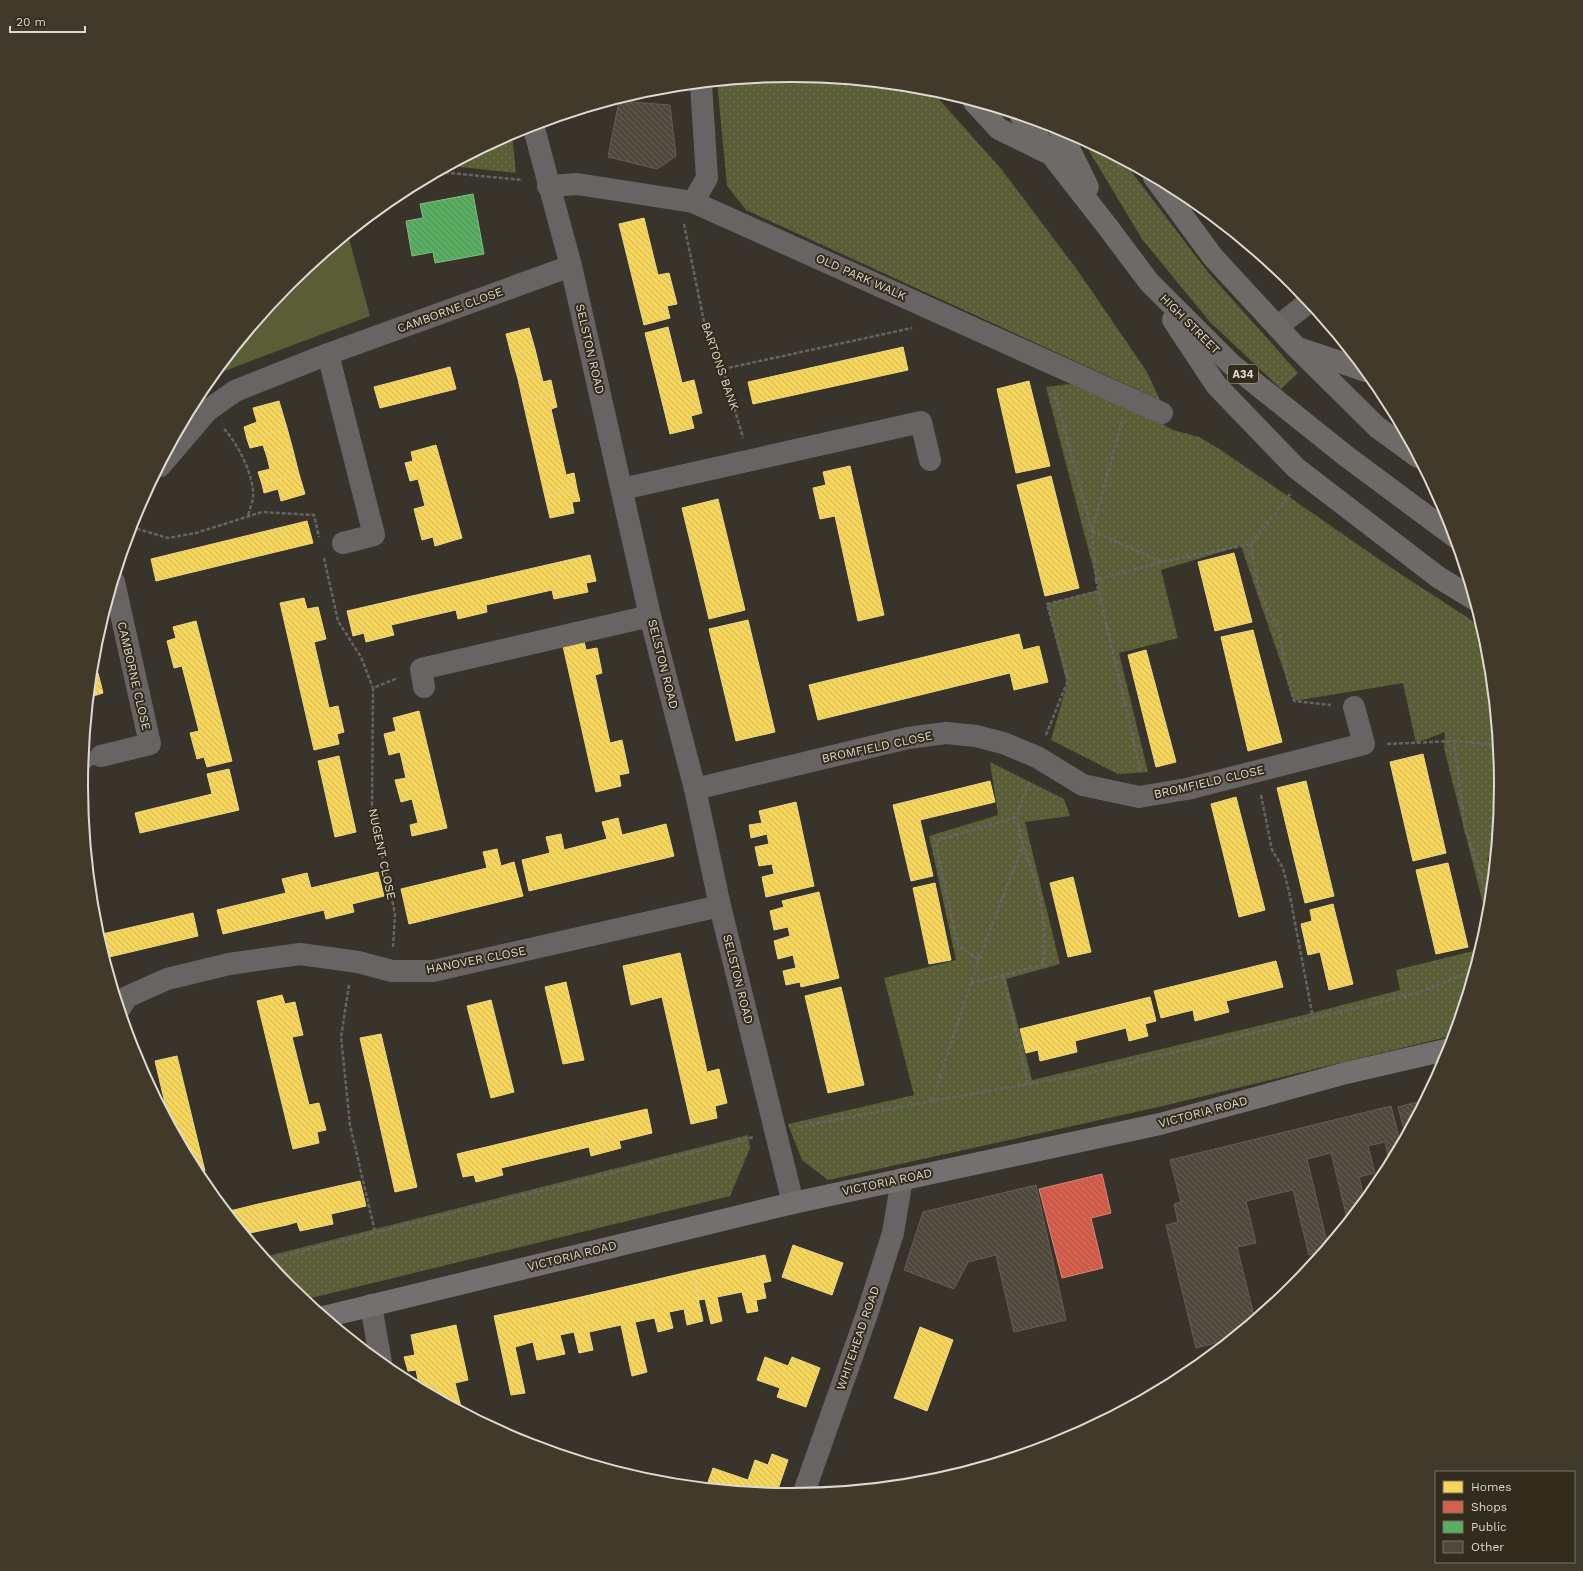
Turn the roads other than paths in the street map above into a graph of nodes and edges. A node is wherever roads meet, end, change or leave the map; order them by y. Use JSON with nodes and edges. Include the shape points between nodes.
{"nodes":[{"id":1,"x":701,"y":88,"type":"edge"},
{"id":2,"x":979,"y":108,"type":"edge"},
{"id":3,"x":1026,"y":122,"type":"edge"},
{"id":4,"x":534,"y":131,"type":"edge"},
{"id":5,"x":1063,"y":137,"type":"edge"},
{"id":6,"x":1050,"y":154,"type":"junction"},
{"id":7,"x":548,"y":186,"type":"junction"},
{"id":8,"x":1163,"y":189,"type":"edge"},
{"id":9,"x":693,"y":202,"type":"junction"},
{"id":10,"x":1107,"y":226,"type":"junction"},
{"id":11,"x":571,"y":266,"type":"junction"},
{"id":12,"x":1148,"y":282,"type":"junction"},
{"id":13,"x":1305,"y":305,"type":"edge"},
{"id":14,"x":1278,"y":326,"type":"junction"},
{"id":15,"x":1296,"y":347,"type":"junction"},
{"id":16,"x":328,"y":354,"type":"junction"},
{"id":17,"x":1358,"y":368,"type":"edge"},
{"id":18,"x":1162,"y":413,"type":"dead end"},
{"id":19,"x":173,"y":450,"type":"edge"},
{"id":20,"x":1410,"y":451,"type":"edge"},
{"id":21,"x":930,"y":460,"type":"dead end"},
{"id":22,"x":622,"y":489,"type":"junction"},
{"id":23,"x":1447,"y":531,"type":"edge"},
{"id":24,"x":343,"y":543,"type":"road end"},
{"id":25,"x":116,"y":590,"type":"edge"},
{"id":26,"x":1469,"y":596,"type":"edge"},
{"id":27,"x":650,"y":616,"type":"junction"},
{"id":28,"x":422,"y":678,"type":"road end"},
{"id":29,"x":1354,"y":707,"type":"road end"},
{"id":30,"x":92,"y":760,"type":"edge"},
{"id":31,"x":695,"y":789,"type":"junction"},
{"id":32,"x":720,"y":906,"type":"junction"},
{"id":33,"x":123,"y":1004,"type":"edge"},
{"id":34,"x":1443,"y":1051,"type":"edge"},
{"id":35,"x":902,"y":1179,"type":"junction"},
{"id":36,"x":793,"y":1203,"type":"junction"},
{"id":37,"x":371,"y":1305,"type":"junction"},
{"id":38,"x":329,"y":1315,"type":"edge"},
{"id":39,"x":380,"y":1355,"type":"edge"},
{"id":40,"x":805,"y":1488,"type":"edge"}],
"edges":[{"from":1,"to":9,"type":"street","via":[[706,178]]},
{"from":2,"to":6,"type":"highway","number":"A34","via":[[999,129]]},
{"from":3,"to":6,"type":"highway","name":"HIGH STREET","number":"A34"},
{"from":4,"to":7,"type":"street","name":"SELSTON ROAD"},
{"from":5,"to":10,"type":"highway","number":"A34"},
{"from":6,"to":10,"type":"highway","name":"HIGH STREET","number":"A34"},
{"from":7,"to":9,"type":"street","name":"OLD PARK WALK","via":[[577,184]]},
{"from":7,"to":11,"type":"street","name":"SELSTON ROAD"},
{"from":8,"to":14,"type":"highway","via":[[1214,257]]},
{"from":9,"to":18,"type":"street","name":"OLD PARK WALK"},
{"from":10,"to":12,"type":"highway","name":"HIGH STREET","number":"A34"},
{"from":11,"to":16,"type":"street","name":"CAMBORNE CLOSE"},
{"from":11,"to":22,"type":"street","name":"SELSTON ROAD"},
{"from":12,"to":23,"type":"highway","name":"HIGH STREET","number":"A34","via":[[1230,364],[1346,456]]},
{"from":12,"to":26,"type":"highway","via":[[1216,385],[1305,475],[1438,577]]},
{"from":13,"to":14,"type":"street"},
{"from":14,"to":15,"type":"highway"},
{"from":15,"to":17,"type":"highway"},
{"from":15,"to":20,"type":"highway","via":[[1377,427]]},
{"from":16,"to":19,"type":"street","name":"CAMBORNE CLOSE","via":[[235,391],[207,411]]},
{"from":16,"to":24,"type":"street","via":[[374,534]]},
{"from":21,"to":22,"type":"street","via":[[921,422]]},
{"from":22,"to":27,"type":"street","name":"SELSTON ROAD"},
{"from":25,"to":30,"type":"street","name":"CAMBORNE CLOSE","via":[[150,744]]},
{"from":27,"to":28,"type":"street"},
{"from":27,"to":31,"type":"street","name":"SELSTON ROAD"},
{"from":29,"to":31,"type":"street","name":"BROMFIELD CLOSE","via":[[1364,744],[1187,789],[1139,797],[1083,785],[1037,757],[1003,743],[976,736],[946,733],[908,738]]},
{"from":31,"to":32,"type":"street","name":"SELSTON ROAD"},
{"from":32,"to":33,"type":"street","name":"HANOVER CLOSE","via":[[433,971],[392,971],[358,962],[300,954],[229,964],[167,979],[127,997]]},
{"from":32,"to":36,"type":"street","name":"SELSTON ROAD"},
{"from":34,"to":35,"type":"street","name":"VICTORIA ROAD","via":[[1346,1073],[1160,1124]]},
{"from":35,"to":36,"type":"street","name":"VICTORIA ROAD"},
{"from":35,"to":40,"type":"street","name":"WHITEHEAD ROAD","via":[[893,1233]]},
{"from":36,"to":37,"type":"street","name":"VICTORIA ROAD"},
{"from":37,"to":38,"type":"street","name":"VICTORIA ROAD"},
{"from":37,"to":39,"type":"street"}]}
